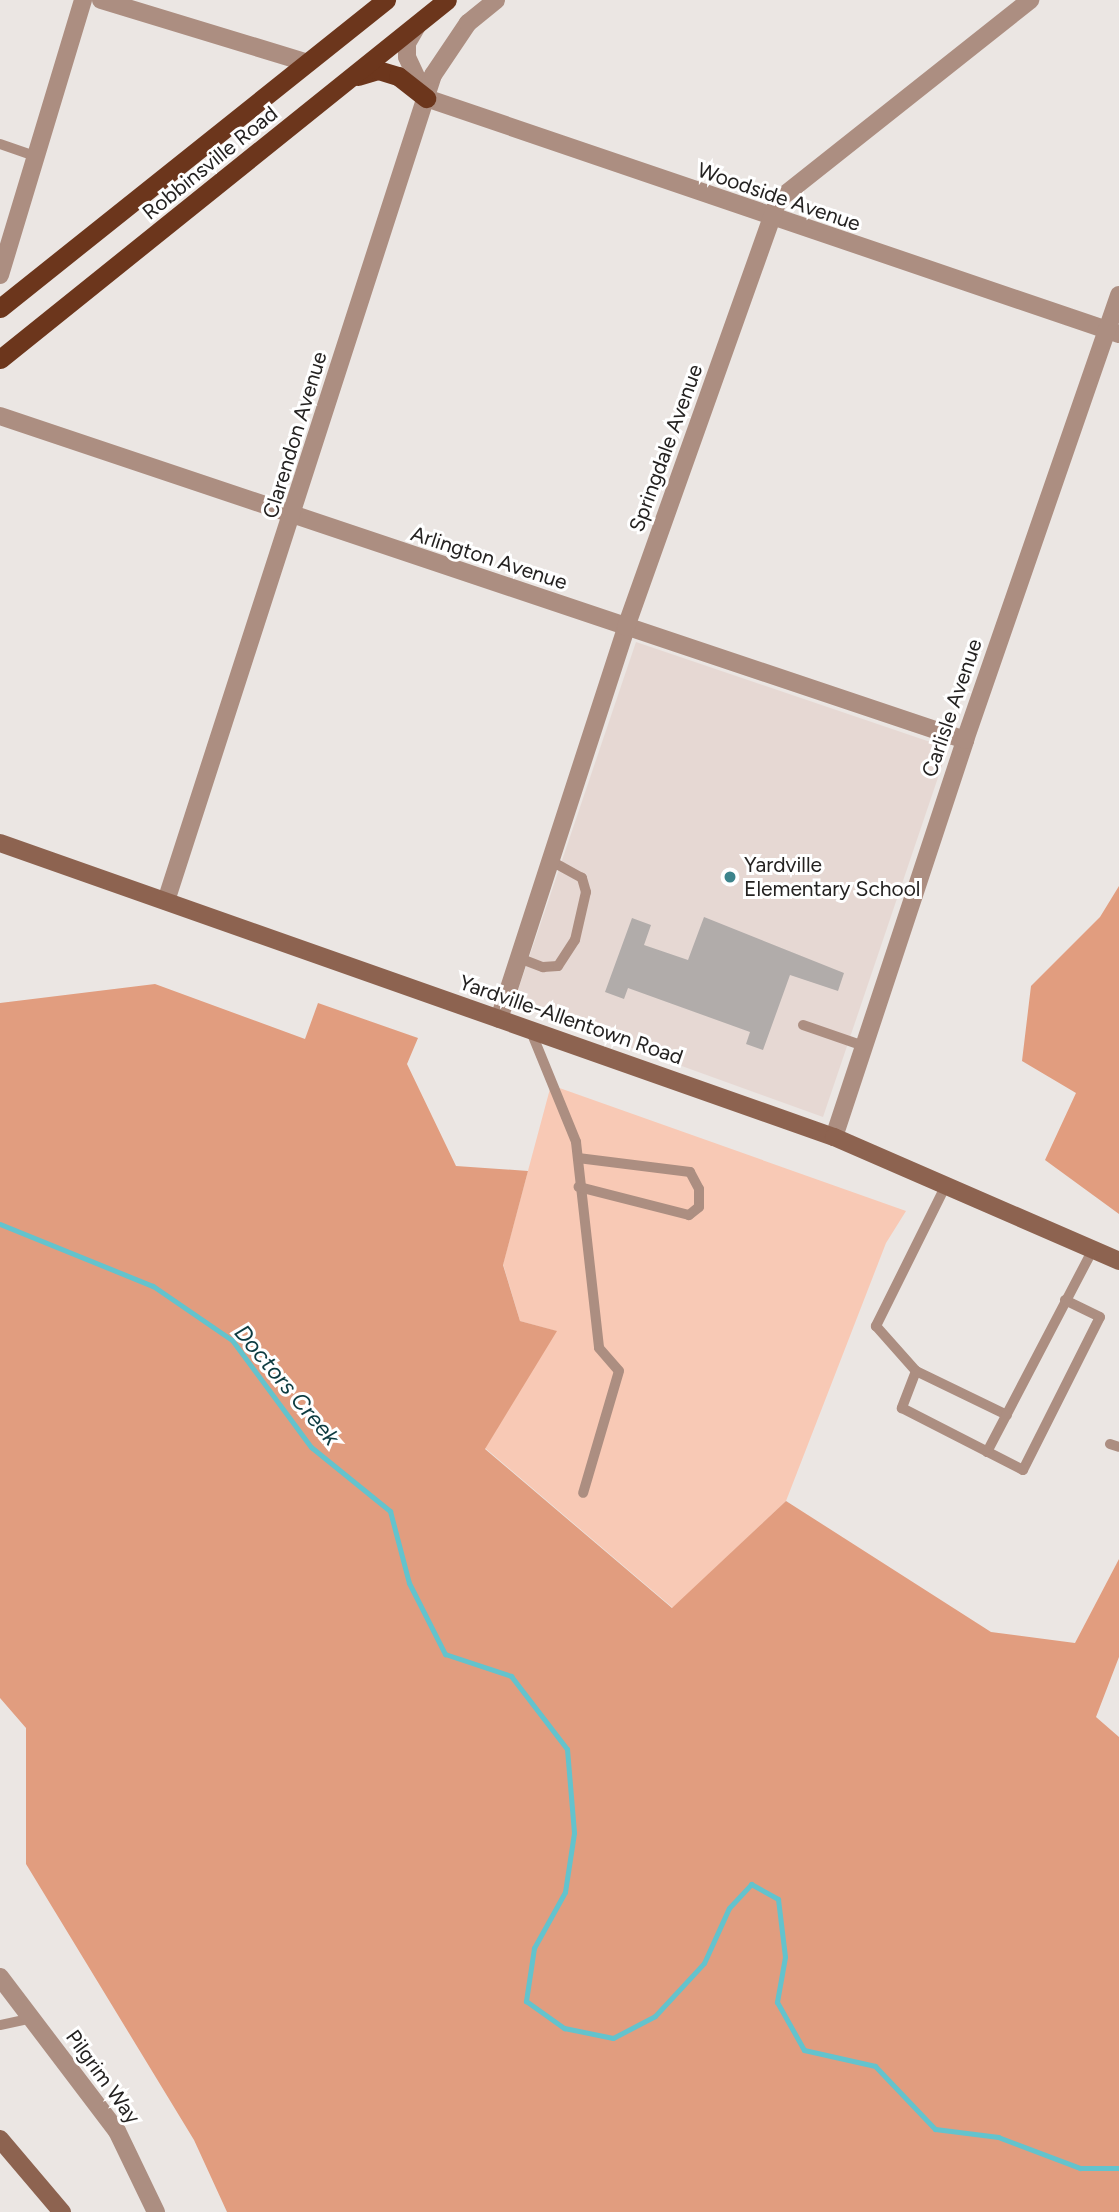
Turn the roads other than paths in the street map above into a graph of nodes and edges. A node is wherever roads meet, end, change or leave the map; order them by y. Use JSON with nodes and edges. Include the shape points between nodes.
{"nodes":[{"id":1,"x":83,"y":0,"type":"edge"},
{"id":2,"x":101,"y":0,"type":"edge"},
{"id":3,"x":386,"y":0,"type":"edge"},
{"id":4,"x":447,"y":0,"type":"edge"},
{"id":5,"x":496,"y":0,"type":"edge"},
{"id":6,"x":1030,"y":0,"type":"edge"},
{"id":7,"x":417,"y":26,"type":"junction"},
{"id":8,"x":308,"y":62,"type":"junction"},
{"id":9,"x":353,"y":77,"type":"junction"},
{"id":10,"x":426,"y":98,"type":"junction"},
{"id":11,"x":0,"y":144,"type":"edge"},
{"id":12,"x":37,"y":157,"type":"junction"},
{"id":13,"x":772,"y":219,"type":"junction"},
{"id":14,"x":0,"y":275,"type":"edge"},
{"id":15,"x":1119,"y":295,"type":"edge"},
{"id":16,"x":0,"y":308,"type":"edge"},
{"id":17,"x":1113,"y":332,"type":"edge"},
{"id":18,"x":0,"y":360,"type":"edge"},
{"id":19,"x":0,"y":416,"type":"edge"},
{"id":20,"x":293,"y":518,"type":"junction"},
{"id":21,"x":626,"y":627,"type":"junction"},
{"id":22,"x":965,"y":740,"type":"junction"},
{"id":23,"x":0,"y":843,"type":"edge"},
{"id":24,"x":551,"y":861,"type":"junction"},
{"id":25,"x":166,"y":901,"type":"junction"},
{"id":26,"x":519,"y":958,"type":"junction"},
{"id":27,"x":499,"y":1018,"type":"junction"},
{"id":28,"x":803,"y":1025,"type":"dead end"},
{"id":29,"x":530,"y":1029,"type":"junction"},
{"id":30,"x":864,"y":1046,"type":"junction"},
{"id":31,"x":834,"y":1137,"type":"junction"},
{"id":32,"x":578,"y":1158,"type":"junction"},
{"id":33,"x":947,"y":1184,"type":"junction"},
{"id":34,"x":579,"y":1187,"type":"junction"},
{"id":35,"x":1093,"y":1249,"type":"junction"},
{"id":36,"x":1119,"y":1261,"type":"edge"},
{"id":37,"x":1065,"y":1300,"type":"junction"},
{"id":38,"x":916,"y":1371,"type":"junction"},
{"id":39,"x":1007,"y":1415,"type":"junction"},
{"id":40,"x":987,"y":1452,"type":"junction"},
{"id":41,"x":583,"y":1493,"type":"dead end"},
{"id":42,"x":0,"y":1977,"type":"edge"},
{"id":43,"x":32,"y":2018,"type":"junction"},
{"id":44,"x":0,"y":2025,"type":"edge"},
{"id":45,"x":0,"y":2139,"type":"edge"},
{"id":46,"x":62,"y":2212,"type":"edge"},
{"id":47,"x":156,"y":2212,"type":"edge"}],
"edges":[{"from":1,"to":12,"type":"street"},
{"from":2,"to":8,"type":"street"},
{"from":3,"to":8,"type":"highway","name":"Robbinsville Road"},
{"from":4,"to":7,"type":"highway","name":"Robbinsville Road"},
{"from":5,"to":10,"type":"street","name":"Clarendon Avenue","via":[[468,23],[448,51]]},
{"from":6,"to":13,"type":"street","name":"Springdale Avenue","via":[[778,200]]},
{"from":7,"to":9,"type":"highway","name":"Robbinsville Road"},
{"from":7,"to":10,"type":"street","via":[[407,43],[407,57]]},
{"from":8,"to":16,"type":"highway","name":"Robbinsville Road"},
{"from":9,"to":10,"type":"highway","via":[[378,70],[398,76]]},
{"from":9,"to":18,"type":"highway","name":"Robbinsville Road"},
{"from":10,"to":13,"type":"street","name":"Woodside Avenue"},
{"from":10,"to":20,"type":"street","name":"Clarendon Avenue"},
{"from":11,"to":12,"type":"lane"},
{"from":12,"to":14,"type":"street"},
{"from":13,"to":17,"type":"street","name":"Woodside Avenue"},
{"from":13,"to":21,"type":"street","name":"Springdale Avenue"},
{"from":15,"to":17,"type":"street","name":"Carlisle Avenue"},
{"from":17,"to":22,"type":"street","name":"Carlisle Avenue"},
{"from":19,"to":20,"type":"street","name":"Arlington Avenue"},
{"from":20,"to":21,"type":"street","name":"Arlington Avenue"},
{"from":20,"to":25,"type":"street","name":"Clarendon Avenue"},
{"from":21,"to":22,"type":"street","name":"Arlington Avenue"},
{"from":21,"to":24,"type":"street","name":"Springdale Avenue"},
{"from":22,"to":30,"type":"street","name":"Carlisle Avenue"},
{"from":23,"to":25,"type":"main road","name":"Yardville-Allentown Road"},
{"from":24,"to":26,"type":"street","name":"Springdale Avenue"},
{"from":24,"to":26,"type":"lane","via":[[582,878],[586,892],[575,940],[558,966],[543,967]]},
{"from":25,"to":27,"type":"main road","name":"Yardville-Allentown Road"},
{"from":26,"to":27,"type":"street","name":"Springdale Avenue"},
{"from":27,"to":29,"type":"main road","name":"Yardville-Allentown Road"},
{"from":28,"to":30,"type":"lane"},
{"from":29,"to":31,"type":"main road","name":"Yardville-Allentown Road"},
{"from":29,"to":32,"type":"lane","via":[[576,1142]]},
{"from":30,"to":31,"type":"street","name":"Carlisle Avenue"},
{"from":31,"to":33,"type":"main road","name":"Yardville-Allentown Road"},
{"from":32,"to":34,"type":"lane"},
{"from":32,"to":34,"type":"lane","via":[[690,1172],[699,1189],[699,1207],[689,1216]]},
{"from":33,"to":35,"type":"main road","name":"Yardville-Allentown Road"},
{"from":33,"to":38,"type":"lane","via":[[876,1326]]},
{"from":34,"to":41,"type":"lane","via":[[598,1348],[619,1371]]},
{"from":35,"to":36,"type":"main road","name":"Yardville-Allentown Road"},
{"from":35,"to":37,"type":"lane"},
{"from":37,"to":39,"type":"lane"},
{"from":37,"to":40,"type":"lane","via":[[1100,1317],[1023,1470]]},
{"from":38,"to":39,"type":"lane"},
{"from":38,"to":40,"type":"lane","via":[[902,1408]]},
{"from":39,"to":40,"type":"lane"},
{"from":42,"to":43,"type":"street","name":"Pilgrim Way"},
{"from":43,"to":44,"type":"lane"},
{"from":43,"to":47,"type":"street","name":"Pilgrim Way","via":[[117,2131]]},
{"from":45,"to":46,"type":"main road"}]}
